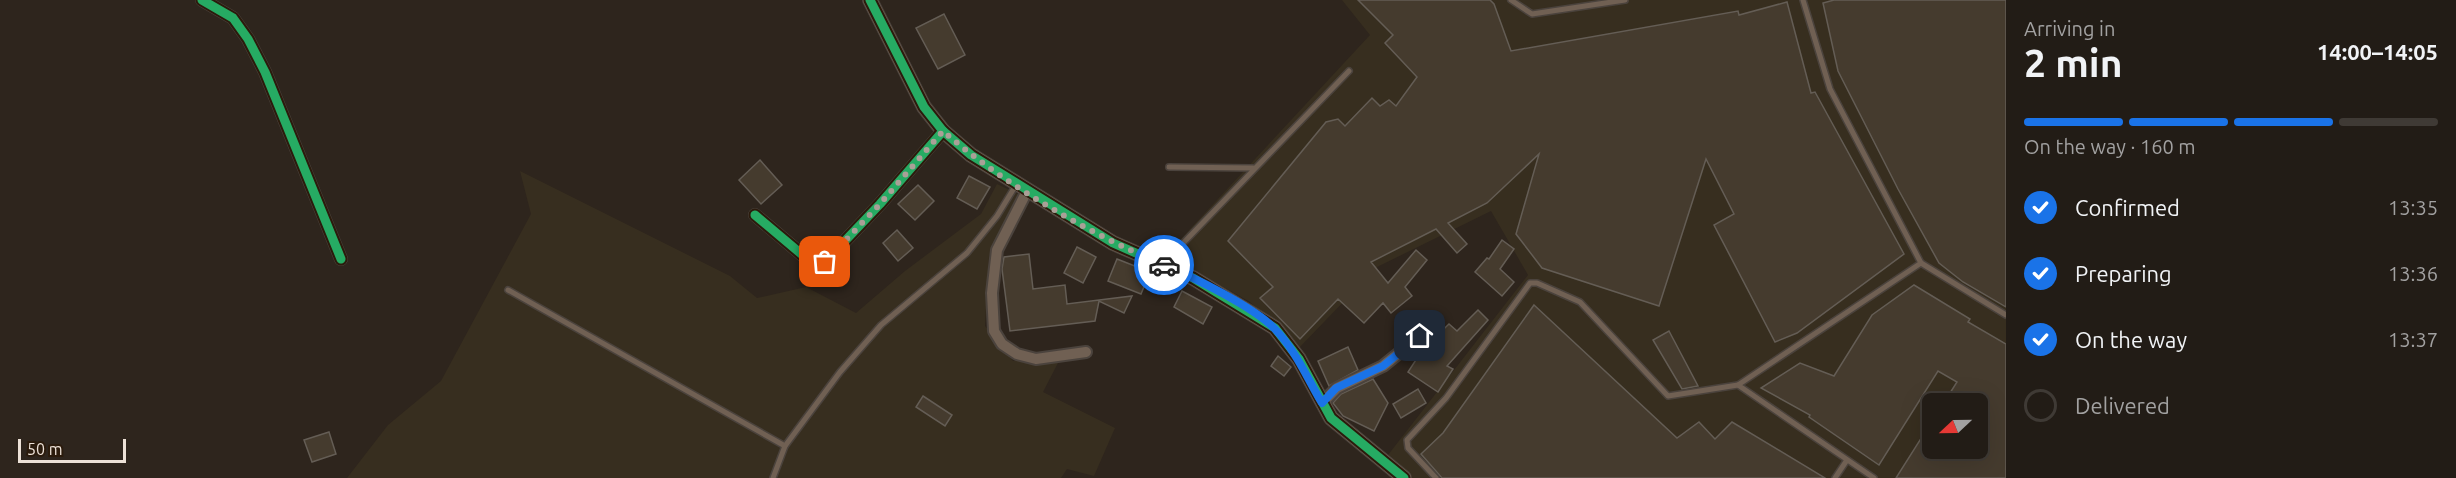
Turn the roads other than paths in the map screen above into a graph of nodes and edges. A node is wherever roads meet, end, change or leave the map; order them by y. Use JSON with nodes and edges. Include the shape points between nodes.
{"nodes":[{"id":1,"x":202,"y":0,"type":"edge"},
{"id":2,"x":870,"y":0,"type":"edge"},
{"id":3,"x":1511,"y":0,"type":"edge"},
{"id":4,"x":1624,"y":0,"type":"edge"},
{"id":5,"x":1803,"y":0,"type":"edge"},
{"id":6,"x":1349,"y":71,"type":"dead end"},
{"id":7,"x":943,"y":131,"type":"junction"},
{"id":8,"x":1169,"y":167,"type":"dead end"},
{"id":9,"x":1253,"y":168,"type":"junction"},
{"id":10,"x":1022,"y":188,"type":"junction"},
{"id":11,"x":755,"y":215,"type":"dead end"},
{"id":12,"x":341,"y":259,"type":"dead end"},
{"id":13,"x":1921,"y":263,"type":"junction"},
{"id":14,"x":1163,"y":265,"type":"junction"},
{"id":15,"x":508,"y":290,"type":"dead end"},
{"id":16,"x":2006,"y":315,"type":"edge"},
{"id":17,"x":1420,"y":336,"type":"dead end"},
{"id":18,"x":1086,"y":352,"type":"dead end"},
{"id":19,"x":1738,"y":385,"type":"junction"},
{"id":20,"x":1322,"y":403,"type":"junction"},
{"id":21,"x":785,"y":446,"type":"junction"},
{"id":22,"x":1846,"y":460,"type":"junction"},
{"id":23,"x":773,"y":478,"type":"edge"},
{"id":24,"x":1404,"y":478,"type":"edge"},
{"id":25,"x":1436,"y":478,"type":"edge"},
{"id":26,"x":1835,"y":478,"type":"edge"},
{"id":27,"x":1874,"y":478,"type":"edge"}],
"edges":[{"from":1,"to":12,"type":"street","via":[[233,18],[248,39],[324,211]]},
{"from":2,"to":7,"type":"street","via":[[924,107]]},
{"from":3,"to":4,"type":"lane","via":[[1532,14]]},
{"from":5,"to":13,"type":"lane","via":[[1830,89]]},
{"from":6,"to":9,"type":"lane"},
{"from":7,"to":10,"type":"street","via":[[971,155]]},
{"from":7,"to":11,"type":"street","via":[[825,262],[812,263]]},
{"from":8,"to":9,"type":"lane"},
{"from":9,"to":14,"type":"lane"},
{"from":10,"to":14,"type":"street","via":[[1113,243]]},
{"from":10,"to":18,"type":"street","via":[[997,250],[992,293],[994,331],[1002,344],[1017,354],[1036,359]]},
{"from":10,"to":21,"type":"lane","via":[[967,253],[881,325]]},
{"from":13,"to":16,"type":"lane"},
{"from":13,"to":19,"type":"lane"},
{"from":14,"to":20,"type":"street","via":[[1193,278],[1275,328],[1299,359]]},
{"from":15,"to":21,"type":"lane"},
{"from":17,"to":20,"type":"street","via":[[1383,366],[1336,388]]},
{"from":19,"to":22,"type":"lane"},
{"from":19,"to":25,"type":"lane","via":[[1668,396],[1580,302],[1530,283],[1446,398],[1407,440],[1408,448]]},
{"from":20,"to":24,"type":"street","via":[[1331,418]]},
{"from":21,"to":23,"type":"lane"},
{"from":22,"to":26,"type":"lane"},
{"from":22,"to":27,"type":"lane"}]}
